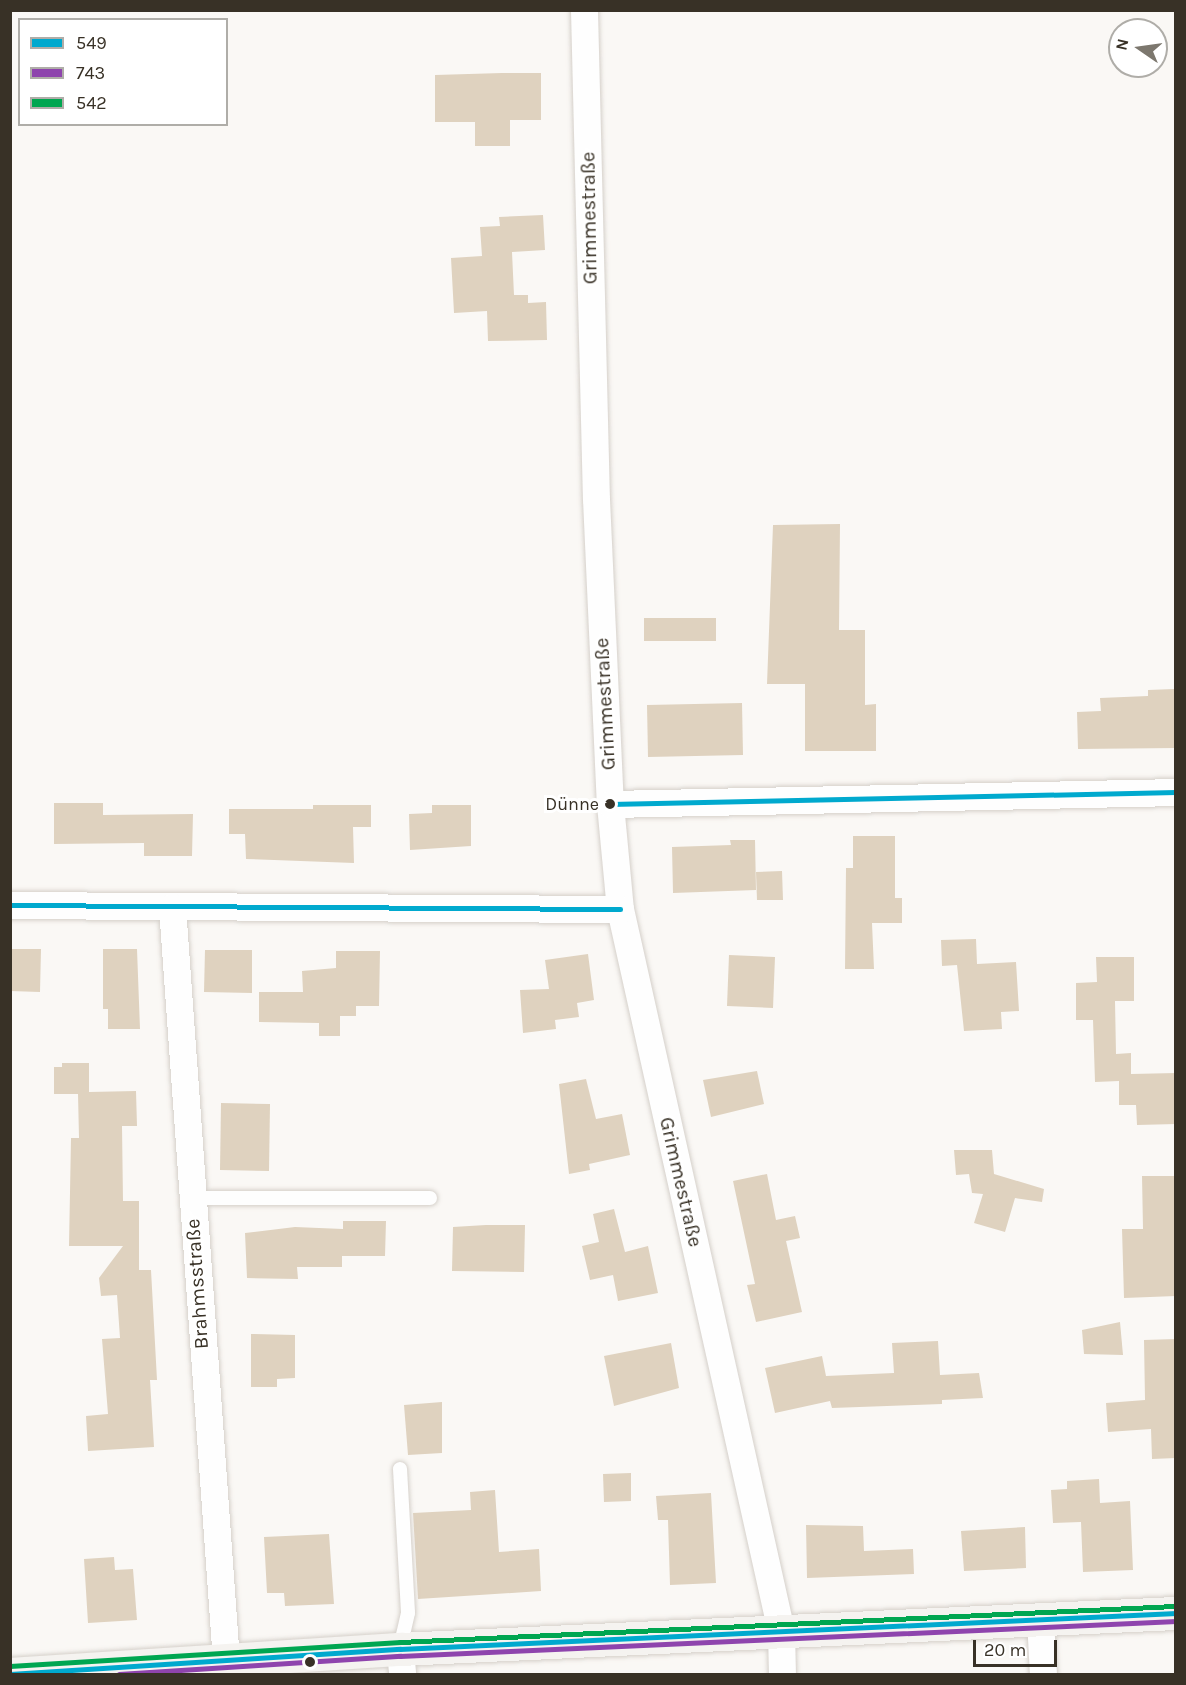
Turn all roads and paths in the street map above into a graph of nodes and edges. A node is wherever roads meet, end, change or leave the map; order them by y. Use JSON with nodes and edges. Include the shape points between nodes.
{"nodes":[{"id":1,"x":584,"y":10,"type":"edge"},
{"id":2,"x":1176,"y":792,"type":"edge"},
{"id":3,"x":610,"y":804,"type":"junction"},
{"id":4,"x":10,"y":905,"type":"edge"},
{"id":5,"x":172,"y":907,"type":"junction"},
{"id":6,"x":620,"y":909,"type":"junction"},
{"id":7,"x":191,"y":1197,"type":"junction"},
{"id":8,"x":430,"y":1198,"type":"dead end"},
{"id":9,"x":400,"y":1469,"type":"dead end"},
{"id":10,"x":1176,"y":1613,"type":"edge"},
{"id":11,"x":1040,"y":1619,"type":"junction"},
{"id":12,"x":781,"y":1631,"type":"junction"},
{"id":13,"x":226,"y":1661,"type":"junction"},
{"id":14,"x":401,"y":1662,"type":"edge"},
{"id":15,"x":10,"y":1674,"type":"edge"},
{"id":16,"x":782,"y":1674,"type":"edge"},
{"id":17,"x":1043,"y":1674,"type":"edge"}],
"edges":[{"from":1,"to":3,"type":"street","name":"Grimmestraße","via":[[596,499]]},
{"from":2,"to":3,"type":"street"},
{"from":3,"to":6,"type":"street","name":"Grimmestraße"},
{"from":4,"to":5,"type":"street"},
{"from":5,"to":6,"type":"street"},
{"from":5,"to":7,"type":"street","name":"Brahmsstraße"},
{"from":6,"to":12,"type":"street","name":"Grimmestraße"},
{"from":7,"to":8,"type":"lane"},
{"from":7,"to":13,"type":"street","name":"Brahmsstraße"},
{"from":9,"to":14,"type":"lane","via":[[408,1613]]},
{"from":10,"to":11,"type":"street"},
{"from":11,"to":12,"type":"street"},
{"from":11,"to":17,"type":"street"},
{"from":12,"to":14,"type":"street"},
{"from":12,"to":16,"type":"street","name":"Grimmestraße"},
{"from":13,"to":14,"type":"street"},
{"from":13,"to":15,"type":"street"}]}
